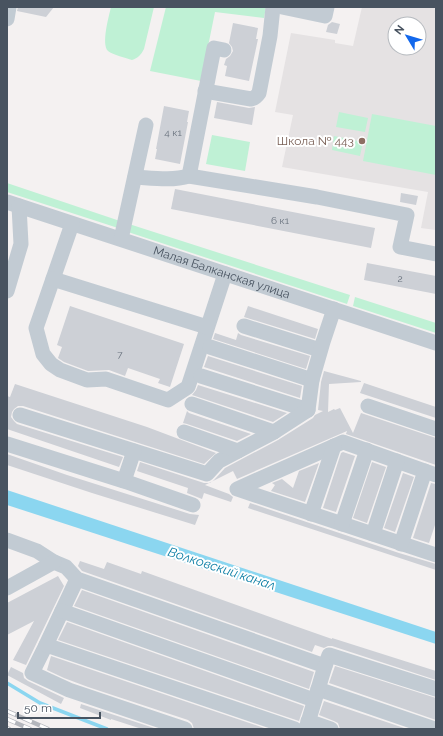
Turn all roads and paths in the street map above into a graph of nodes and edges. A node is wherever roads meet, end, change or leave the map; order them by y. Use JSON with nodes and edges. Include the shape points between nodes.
{"nodes":[{"id":1,"x":9,"y":7,"type":"edge"},
{"id":2,"x":273,"y":7,"type":"edge"},
{"id":3,"x":282,"y":7,"type":"edge"},
{"id":4,"x":327,"y":7,"type":"edge"},
{"id":5,"x":7,"y":18,"type":"edge"},
{"id":6,"x":224,"y":50,"type":"dead end"},
{"id":7,"x":205,"y":91,"type":"junction"},
{"id":8,"x":146,"y":125,"type":"dead end"},
{"id":9,"x":189,"y":176,"type":"junction"},
{"id":10,"x":134,"y":177,"type":"junction"},
{"id":11,"x":13,"y":204,"type":"edge"},
{"id":12,"x":72,"y":224,"type":"junction"},
{"id":13,"x":121,"y":240,"type":"junction"},
{"id":14,"x":436,"y":254,"type":"edge"},
{"id":15,"x":225,"y":274,"type":"junction"},
{"id":16,"x":53,"y":279,"type":"junction"},
{"id":17,"x":7,"y":291,"type":"edge"},
{"id":18,"x":334,"y":310,"type":"junction"},
{"id":19,"x":244,"y":326,"type":"dead end"},
{"id":20,"x":207,"y":327,"type":"junction"},
{"id":21,"x":436,"y":343,"type":"edge"},
{"id":22,"x":210,"y":347,"type":"dead end"},
{"id":23,"x":320,"y":350,"type":"junction"},
{"id":24,"x":201,"y":376,"type":"dead end"},
{"id":25,"x":312,"y":380,"type":"junction"},
{"id":26,"x":192,"y":404,"type":"dead end"},
{"id":27,"x":368,"y":406,"type":"dead end"},
{"id":28,"x":308,"y":410,"type":"junction"},
{"id":29,"x":20,"y":415,"type":"dead end"},
{"id":30,"x":436,"y":429,"type":"edge"},
{"id":31,"x":184,"y":432,"type":"dead end"},
{"id":32,"x":274,"y":432,"type":"junction"},
{"id":33,"x":7,"y":444,"type":"edge"},
{"id":34,"x":334,"y":446,"type":"junction"},
{"id":35,"x":367,"y":450,"type":"junction"},
{"id":36,"x":134,"y":451,"type":"junction"},
{"id":37,"x":238,"y":451,"type":"junction"},
{"id":38,"x":397,"y":461,"type":"junction"},
{"id":39,"x":431,"y":473,"type":"edge"},
{"id":40,"x":124,"y":481,"type":"junction"},
{"id":41,"x":193,"y":505,"type":"dead end"},
{"id":42,"x":311,"y":514,"type":"junction"},
{"id":43,"x":342,"y":524,"type":"junction"},
{"id":44,"x":373,"y":534,"type":"junction"},
{"id":45,"x":7,"y":540,"type":"edge"},
{"id":46,"x":401,"y":544,"type":"junction"},
{"id":47,"x":435,"y":550,"type":"edge"},
{"id":48,"x":54,"y":562,"type":"junction"},
{"id":49,"x":77,"y":579,"type":"junction"},
{"id":50,"x":7,"y":588,"type":"edge"},
{"id":51,"x":62,"y":611,"type":"junction"},
{"id":52,"x":46,"y":645,"type":"junction"},
{"id":53,"x":325,"y":666,"type":"junction"},
{"id":54,"x":436,"y":689,"type":"edge"},
{"id":55,"x":316,"y":694,"type":"junction"},
{"id":56,"x":303,"y":726,"type":"edge"},
{"id":57,"x":185,"y":729,"type":"edge"},
{"id":58,"x":331,"y":729,"type":"edge"},
{"id":59,"x":435,"y":729,"type":"edge"}],
"edges":[{"from":1,"to":5,"type":"street"},
{"from":2,"to":7,"type":"street","via":[[275,46],[259,93],[251,99]]},
{"from":3,"to":4,"type":"street","via":[[325,16]]},
{"from":6,"to":7,"type":"street","via":[[214,48]]},
{"from":7,"to":9,"type":"street"},
{"from":8,"to":10,"type":"street"},
{"from":9,"to":10,"type":"street"},
{"from":9,"to":14,"type":"street","via":[[390,206],[407,215],[400,247]]},
{"from":10,"to":13,"type":"street"},
{"from":11,"to":12,"type":"street","name":"Малая Балканская улица"},
{"from":11,"to":17,"type":"street","via":[[21,244]]},
{"from":12,"to":13,"type":"street","name":"Малая Балканская улица"},
{"from":12,"to":16,"type":"street"},
{"from":13,"to":15,"type":"street","name":"Малая Балканская улица"},
{"from":15,"to":18,"type":"street","name":"Малая Балканская улица"},
{"from":15,"to":20,"type":"street"},
{"from":16,"to":20,"type":"street"},
{"from":16,"to":20,"type":"street","via":[[36,328],[43,354],[60,370],[87,380],[106,379],[168,400],[188,387]]},
{"from":18,"to":21,"type":"street","name":"Малая Балканская улица"},
{"from":18,"to":23,"type":"street"},
{"from":19,"to":23,"type":"street"},
{"from":22,"to":25,"type":"street"},
{"from":23,"to":25,"type":"street"},
{"from":24,"to":28,"type":"street"},
{"from":25,"to":28,"type":"street"},
{"from":26,"to":32,"type":"street"},
{"from":27,"to":30,"type":"street"},
{"from":28,"to":32,"type":"street"},
{"from":29,"to":36,"type":"street"},
{"from":31,"to":37,"type":"street"},
{"from":32,"to":37,"type":"street"},
{"from":33,"to":40,"type":"street"},
{"from":34,"to":35,"type":"street","via":[[343,442]]},
{"from":34,"to":42,"type":"street"},
{"from":34,"to":42,"type":"street","via":[[238,489]]},
{"from":35,"to":38,"type":"street"},
{"from":35,"to":43,"type":"street"},
{"from":36,"to":37,"type":"street","via":[[207,474],[219,461]]},
{"from":36,"to":40,"type":"street"},
{"from":38,"to":39,"type":"street"},
{"from":38,"to":44,"type":"street"},
{"from":39,"to":46,"type":"street"},
{"from":40,"to":41,"type":"street"},
{"from":42,"to":43,"type":"street"},
{"from":43,"to":44,"type":"street"},
{"from":44,"to":46,"type":"street"},
{"from":45,"to":48,"type":"street","via":[[37,551]]},
{"from":46,"to":47,"type":"street"},
{"from":48,"to":49,"type":"street","via":[[66,567]]},
{"from":48,"to":50,"type":"street"},
{"from":49,"to":51,"type":"street"},
{"from":49,"to":53,"type":"street"},
{"from":51,"to":52,"type":"street"},
{"from":51,"to":55,"type":"street"},
{"from":52,"to":56,"type":"street"},
{"from":52,"to":57,"type":"street","via":[[32,673],[69,690]]},
{"from":53,"to":54,"type":"street","via":[[329,655]]},
{"from":53,"to":55,"type":"street"},
{"from":55,"to":56,"type":"street"},
{"from":55,"to":59,"type":"street"},
{"from":56,"to":58,"type":"street"}]}
